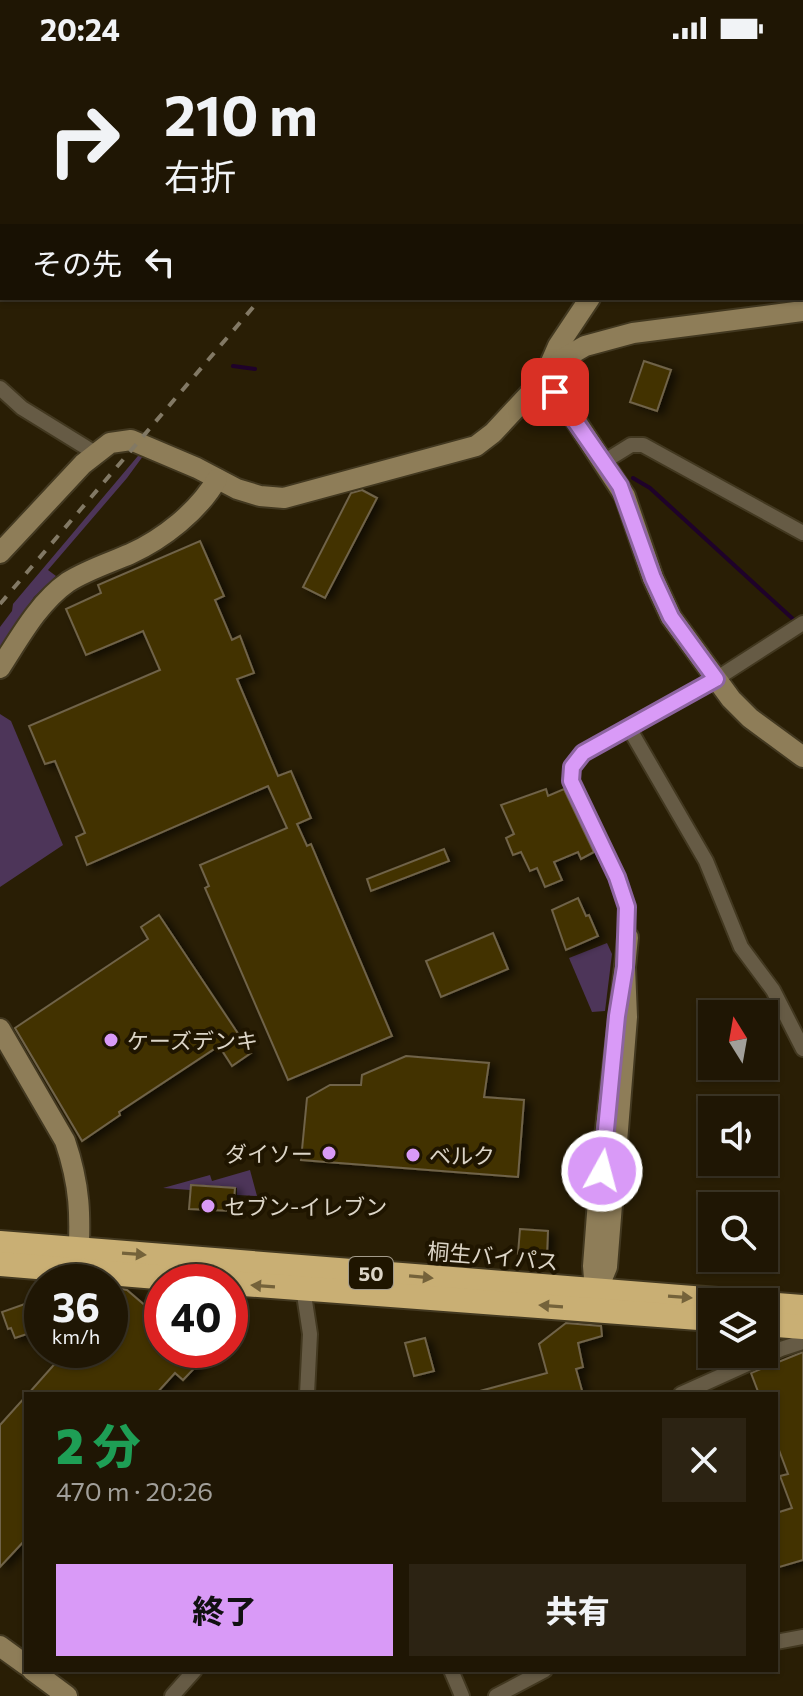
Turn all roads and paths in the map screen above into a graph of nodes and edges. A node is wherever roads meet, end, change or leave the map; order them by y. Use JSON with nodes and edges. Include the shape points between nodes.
{"nodes":[{"id":1,"x":589,"y":300,"type":"edge"},
{"id":2,"x":803,"y":311,"type":"edge"},
{"id":3,"x":544,"y":378,"type":"junction"},
{"id":4,"x":0,"y":388,"type":"edge"},
{"id":5,"x":95,"y":453,"type":"junction"},
{"id":6,"x":602,"y":463,"type":"junction"},
{"id":7,"x":217,"y":479,"type":"junction"},
{"id":8,"x":803,"y":533,"type":"edge"},
{"id":9,"x":0,"y":551,"type":"edge"},
{"id":10,"x":803,"y":623,"type":"edge"},
{"id":11,"x":0,"y":668,"type":"edge"},
{"id":12,"x":716,"y":679,"type":"junction"},
{"id":13,"x":629,"y":728,"type":"junction"},
{"id":14,"x":803,"y":757,"type":"edge"},
{"id":15,"x":628,"y":937,"type":"joint"},
{"id":16,"x":0,"y":1029,"type":"edge"},
{"id":17,"x":803,"y":1049,"type":"edge"},
{"id":18,"x":0,"y":1243,"type":"edge"},
{"id":19,"x":78,"y":1260,"type":"junction"},
{"id":20,"x":0,"y":1264,"type":"edge"},
{"id":21,"x":144,"y":1270,"type":"edge"},
{"id":22,"x":248,"y":1284,"type":"edge"},
{"id":23,"x":303,"y":1288,"type":"junction"},
{"id":24,"x":597,"y":1300,"type":"junction"},
{"id":25,"x":698,"y":1301,"type":"edge"},
{"id":26,"x":778,"y":1305,"type":"edge"},
{"id":27,"x":803,"y":1307,"type":"edge"},
{"id":28,"x":698,"y":1317,"type":"edge"},
{"id":29,"x":778,"y":1325,"type":"edge"},
{"id":30,"x":803,"y":1327,"type":"edge"},
{"id":31,"x":803,"y":1342,"type":"edge"},
{"id":32,"x":307,"y":1392,"type":"edge"},
{"id":33,"x":685,"y":1392,"type":"edge"},
{"id":34,"x":803,"y":1637,"type":"edge"},
{"id":35,"x":778,"y":1642,"type":"edge"},
{"id":36,"x":0,"y":1646,"type":"edge"},
{"id":37,"x":24,"y":1664,"type":"edge"},
{"id":38,"x":35,"y":1672,"type":"edge"},
{"id":39,"x":193,"y":1672,"type":"edge"},
{"id":40,"x":452,"y":1672,"type":"edge"},
{"id":41,"x":541,"y":1672,"type":"edge"},
{"id":42,"x":67,"y":1696,"type":"edge"},
{"id":43,"x":172,"y":1696,"type":"edge"},
{"id":44,"x":462,"y":1696,"type":"edge"},
{"id":45,"x":496,"y":1696,"type":"edge"}],
"edges":[{"from":1,"to":3,"type":"street"},
{"from":2,"to":3,"type":"street","via":[[613,336],[576,350]]},
{"from":3,"to":6,"type":"street"},
{"from":3,"to":7,"type":"street","via":[[493,433],[469,450],[284,498],[251,494]]},
{"from":4,"to":5,"type":"street","via":[[22,408]]},
{"from":5,"to":7,"type":"street","via":[[115,441],[131,440]]},
{"from":5,"to":9,"type":"street"},
{"from":6,"to":8,"type":"street","via":[[631,445],[643,445]]},
{"from":6,"to":12,"type":"street","via":[[625,496],[671,617]]},
{"from":7,"to":11,"type":"street","via":[[160,537],[52,595]]},
{"from":10,"to":12,"type":"street"},
{"from":12,"to":13,"type":"street"},
{"from":12,"to":14,"type":"street","via":[[750,718]]},
{"from":13,"to":15,"type":"street","via":[[583,753],[570,773],[617,877],[627,907]]},
{"from":13,"to":17,"type":"street","via":[[706,861],[741,947],[773,990]]},
{"from":15,"to":24,"type":"street","via":[[599,1188],[593,1266]]},
{"from":16,"to":19,"type":"street","via":[[68,1149],[80,1200]]},
{"from":18,"to":19,"type":"highway","name":"桐生バイパス","number":"50"},
{"from":19,"to":20,"type":"highway","name":"桐生バイパス","number":"50"},
{"from":19,"to":21,"type":"highway","name":"桐生バイパス","number":"50"},
{"from":19,"to":24,"type":"highway","name":"桐生バイパス","number":"50","one_way":true},
{"from":23,"to":22,"type":"highway","name":"桐生バイパス","number":"50","one_way":true},
{"from":24,"to":23,"type":"highway","name":"桐生バイパス","number":"50","one_way":true},
{"from":23,"to":32,"type":"street","via":[[310,1344]]},
{"from":24,"to":25,"type":"highway","name":"桐生バイパス","number":"50","one_way":true},
{"from":24,"to":28,"type":"highway","name":"桐生バイパス","number":"50"},
{"from":26,"to":27,"type":"highway"},
{"from":29,"to":30,"type":"highway"},
{"from":31,"to":33,"type":"street"},
{"from":34,"to":35,"type":"street"},
{"from":36,"to":37,"type":"street"},
{"from":38,"to":42,"type":"street"},
{"from":39,"to":43,"type":"street"},
{"from":40,"to":44,"type":"street"},
{"from":41,"to":45,"type":"street"}]}
